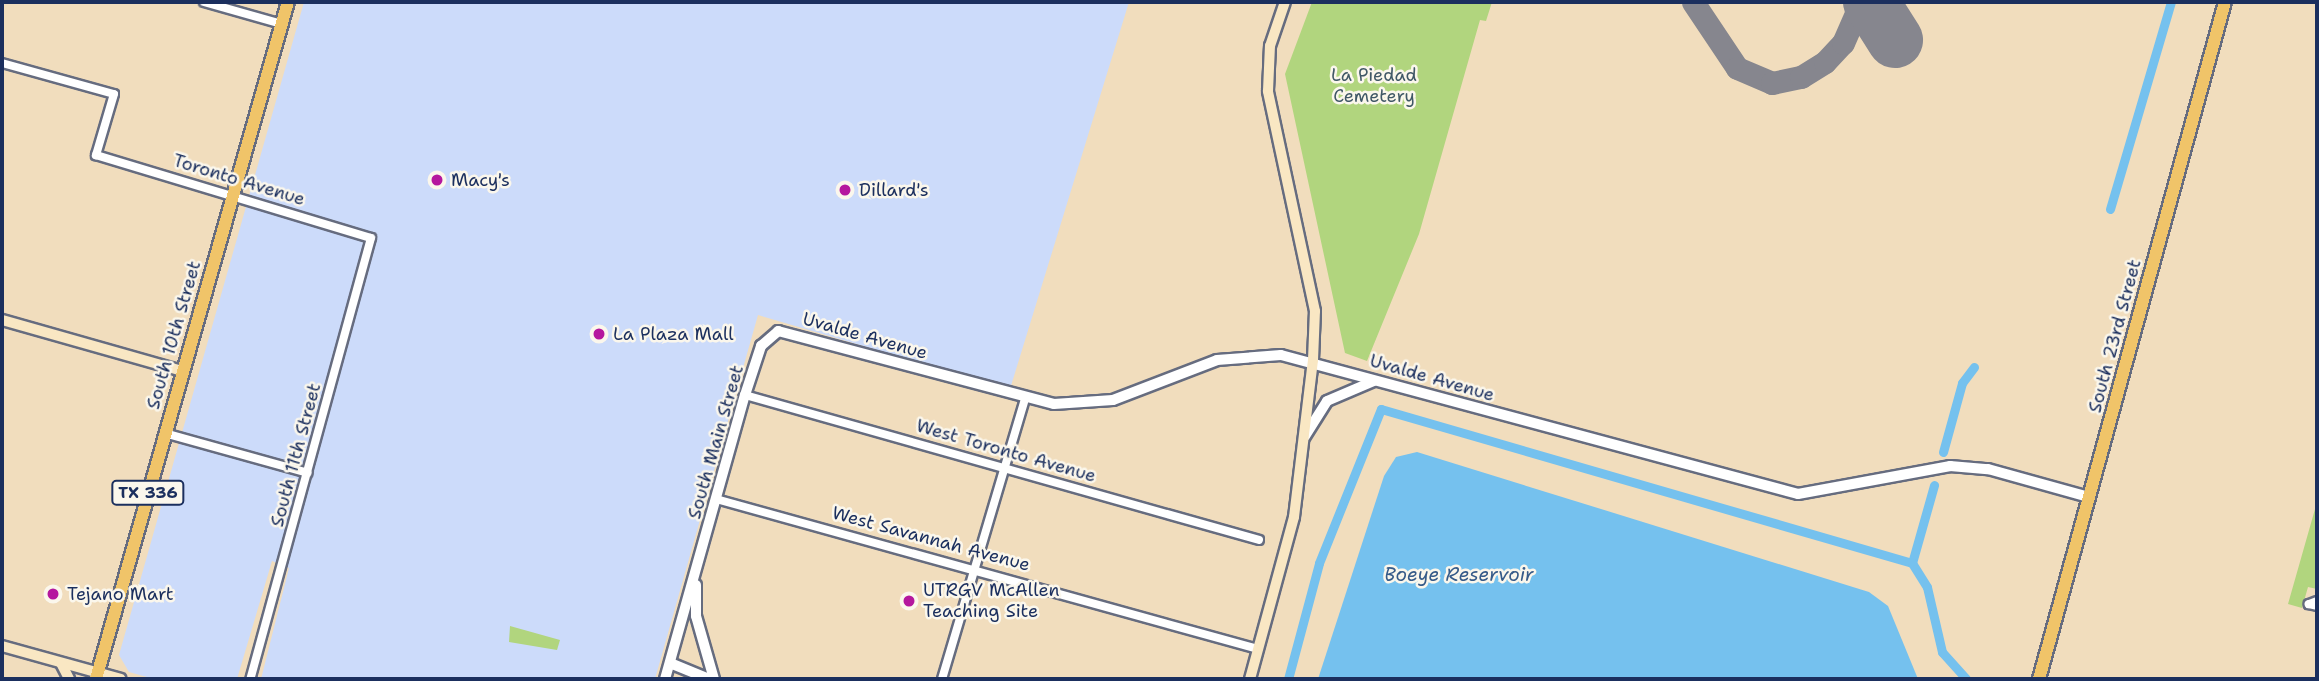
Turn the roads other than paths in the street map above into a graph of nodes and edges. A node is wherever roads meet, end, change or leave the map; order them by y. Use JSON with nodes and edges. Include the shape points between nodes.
{"nodes":[{"id":1,"x":204,"y":2,"type":"edge"},
{"id":2,"x":288,"y":2,"type":"edge"},
{"id":3,"x":1285,"y":2,"type":"edge"},
{"id":4,"x":2225,"y":2,"type":"edge"},
{"id":5,"x":282,"y":23,"type":"junction"},
{"id":6,"x":2,"y":63,"type":"edge"},
{"id":7,"x":233,"y":193,"type":"junction"},
{"id":8,"x":371,"y":238,"type":"joint"},
{"id":9,"x":2,"y":320,"type":"edge"},
{"id":10,"x":770,"y":334,"type":"joint"},
{"id":11,"x":1313,"y":360,"type":"junction"},
{"id":12,"x":182,"y":371,"type":"junction"},
{"id":13,"x":1381,"y":380,"type":"junction"},
{"id":14,"x":745,"y":395,"type":"junction"},
{"id":15,"x":1025,"y":399,"type":"junction"},
{"id":16,"x":164,"y":433,"type":"junction"},
{"id":17,"x":1304,"y":440,"type":"junction"},
{"id":18,"x":1004,"y":466,"type":"junction"},
{"id":19,"x":308,"y":472,"type":"junction"},
{"id":20,"x":2089,"y":497,"type":"junction"},
{"id":21,"x":716,"y":499,"type":"junction"},
{"id":22,"x":1259,"y":540,"type":"dead end"},
{"id":23,"x":698,"y":561,"type":"junction"},
{"id":24,"x":973,"y":567,"type":"junction"},
{"id":25,"x":2,"y":646,"type":"edge"},
{"id":26,"x":1258,"y":649,"type":"junction"},
{"id":27,"x":61,"y":663,"type":"junction"},
{"id":28,"x":670,"y":663,"type":"junction"},
{"id":29,"x":97,"y":676,"type":"edge"},
{"id":30,"x":69,"y":679,"type":"edge"},
{"id":31,"x":121,"y":679,"type":"edge"},
{"id":32,"x":250,"y":679,"type":"edge"},
{"id":33,"x":665,"y":679,"type":"edge"},
{"id":34,"x":712,"y":679,"type":"edge"},
{"id":35,"x":942,"y":679,"type":"edge"},
{"id":36,"x":1250,"y":679,"type":"edge"},
{"id":37,"x":2039,"y":679,"type":"edge"}],
"edges":[{"from":1,"to":5,"type":"street"},
{"from":2,"to":5,"type":"main road","name":"South 10th Street","number":"TX 336"},
{"from":3,"to":11,"type":"main road","via":[[1270,46],[1269,91],[1315,311]]},
{"from":4,"to":20,"type":"main road","name":"South 23rd Street"},
{"from":5,"to":7,"type":"main road","name":"South 10th Street","number":"TX 336"},
{"from":6,"to":7,"type":"street","name":"Toronto Avenue","via":[[114,94],[96,155]]},
{"from":7,"to":8,"type":"street","name":"Toronto Avenue"},
{"from":7,"to":12,"type":"main road","name":"South 10th Street","number":"TX 336"},
{"from":8,"to":19,"type":"street","name":"South 11th Street"},
{"from":9,"to":12,"type":"main road"},
{"from":10,"to":14,"type":"street","name":"South Main Street"},
{"from":10,"to":15,"type":"street","name":"Uvalde Avenue","via":[[791,331]]},
{"from":11,"to":13,"type":"street","name":"Uvalde Avenue"},
{"from":11,"to":15,"type":"street","name":"Uvalde Avenue","via":[[1265,354],[1217,360],[1149,390],[1093,404]]},
{"from":11,"to":17,"type":"main road"},
{"from":12,"to":16,"type":"main road","name":"South 10th Street","number":"TX 336"},
{"from":13,"to":17,"type":"street","via":[[1327,401]]},
{"from":13,"to":20,"type":"street","name":"Uvalde Avenue","via":[[1798,494],[1950,466],[1988,469]]},
{"from":14,"to":18,"type":"street","name":"West Toronto Avenue"},
{"from":14,"to":21,"type":"street","name":"South Main Street"},
{"from":15,"to":18,"type":"street"},
{"from":16,"to":19,"type":"street"},
{"from":16,"to":29,"type":"main road","name":"South 10th Street","number":"TX 336"},
{"from":17,"to":26,"type":"main road","via":[[1294,517]]},
{"from":18,"to":22,"type":"street","name":"West Toronto Avenue"},
{"from":18,"to":24,"type":"street"},
{"from":19,"to":32,"type":"street","name":"South 11th Street"},
{"from":20,"to":37,"type":"main road","name":"South 23rd Street"},
{"from":21,"to":23,"type":"street","name":"South Main Street"},
{"from":21,"to":24,"type":"street","name":"West Savannah Avenue"},
{"from":23,"to":28,"type":"street","name":"South Main Street"},
{"from":23,"to":34,"type":"street","name":"South Main Street","via":[[696,616]]},
{"from":24,"to":26,"type":"street","name":"West Savannah Avenue"},
{"from":24,"to":35,"type":"street"},
{"from":25,"to":27,"type":"main road"},
{"from":26,"to":36,"type":"main road"},
{"from":27,"to":29,"type":"main road"},
{"from":27,"to":30,"type":"main road"},
{"from":28,"to":33,"type":"street","name":"South Main Street"},
{"from":28,"to":34,"type":"street","name":"South Main Street"},
{"from":29,"to":31,"type":"main road"}]}
